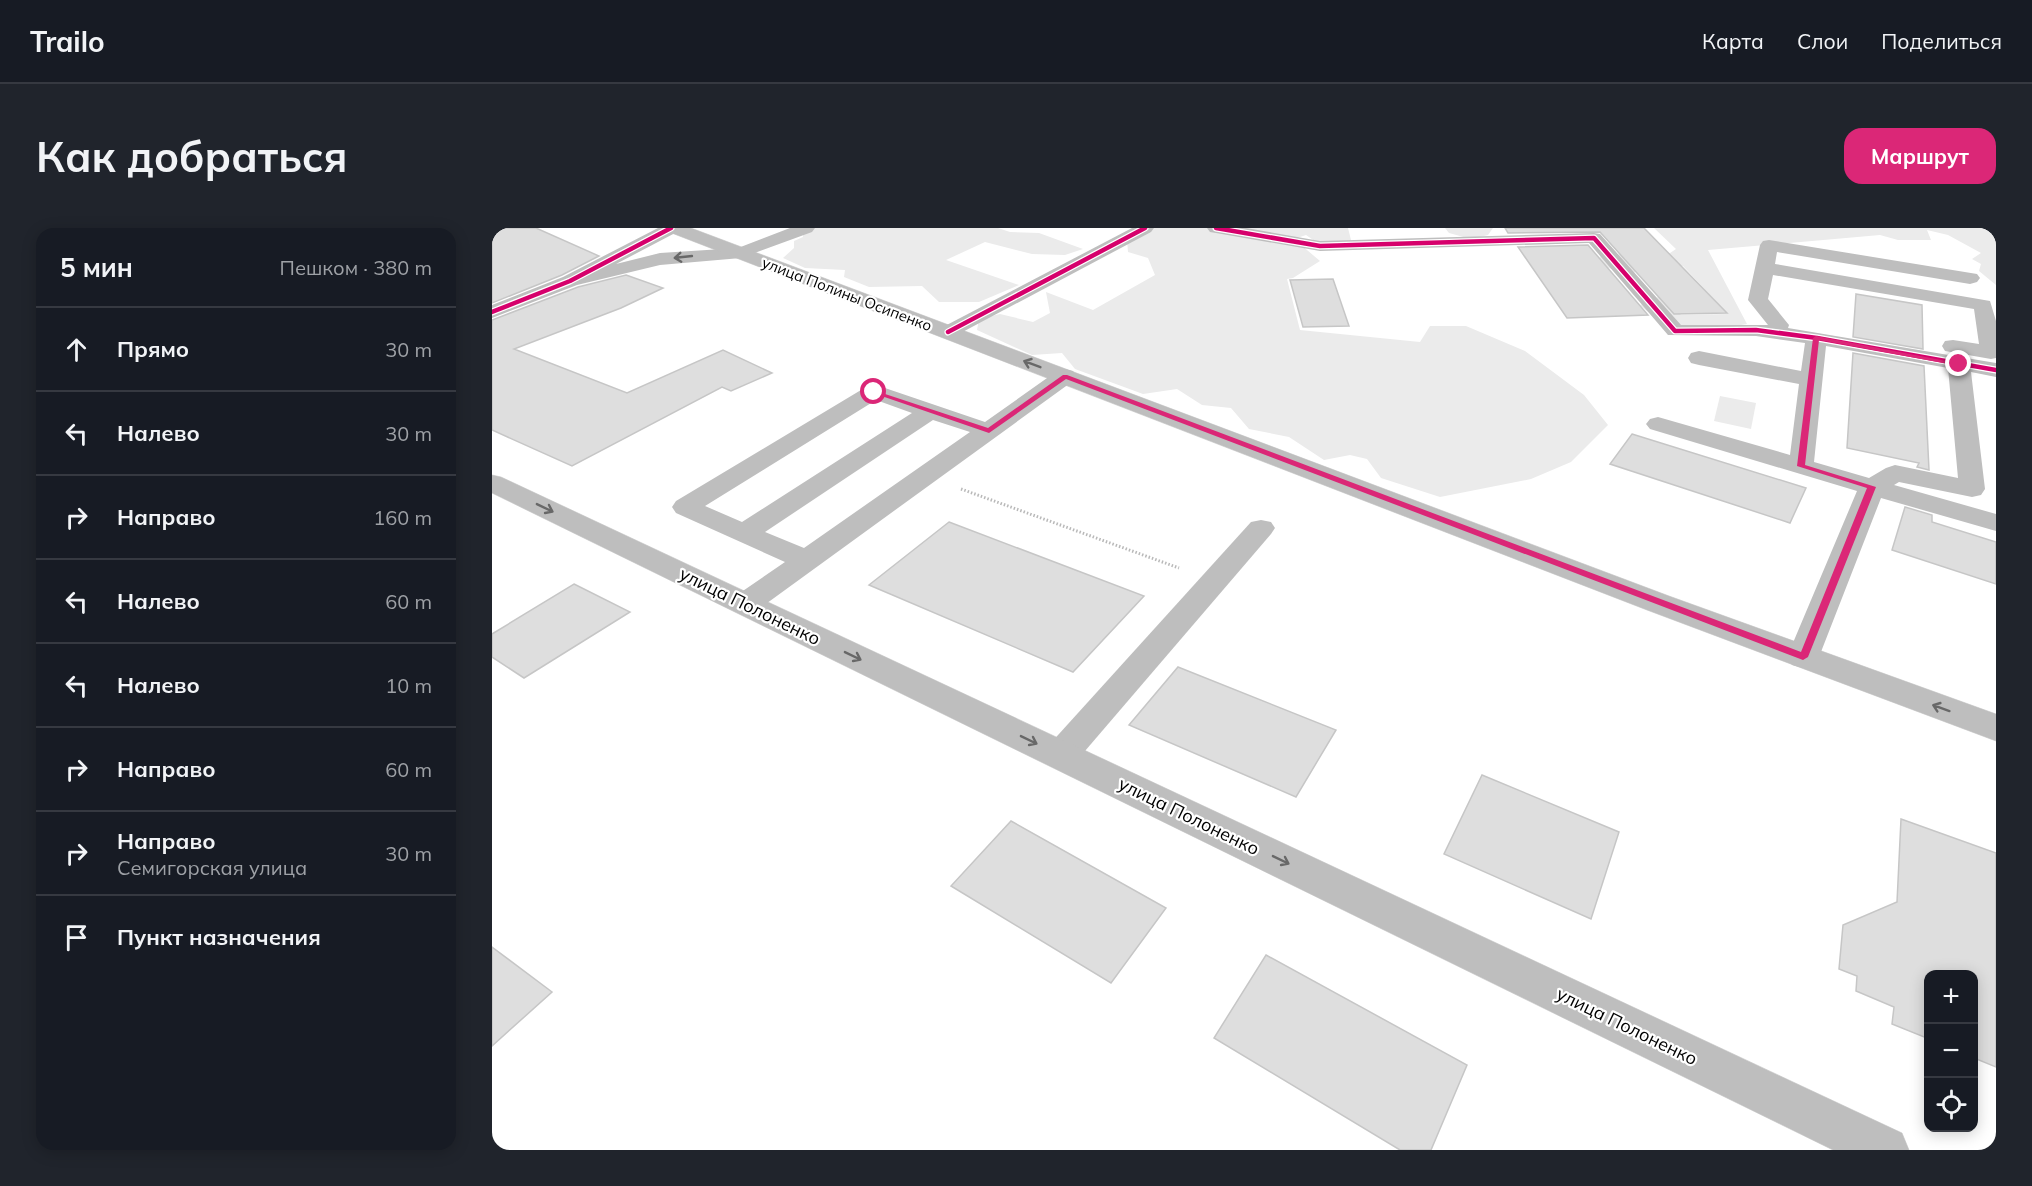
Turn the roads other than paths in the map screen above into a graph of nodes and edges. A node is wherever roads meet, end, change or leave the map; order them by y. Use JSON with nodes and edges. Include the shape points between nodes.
{"nodes":[{"id":1,"x":673,"y":228,"type":"edge"},
{"id":2,"x":806,"y":228,"type":"edge"},
{"id":3,"x":1145,"y":228,"type":"edge"},
{"id":4,"x":1216,"y":228,"type":"edge"},
{"id":5,"x":741,"y":254,"type":"junction"},
{"id":6,"x":1765,"y":268,"type":"junction"},
{"id":7,"x":1971,"y":278,"type":"dead end"},
{"id":8,"x":570,"y":281,"type":"junction"},
{"id":9,"x":492,"y":312,"type":"edge"},
{"id":10,"x":1773,"y":323,"type":"junction"},
{"id":11,"x":948,"y":332,"type":"junction"},
{"id":12,"x":1816,"y":338,"type":"junction"},
{"id":13,"x":1699,"y":358,"type":"dead end"},
{"id":14,"x":1959,"y":364,"type":"junction"},
{"id":15,"x":1994,"y":364,"type":"edge"},
{"id":16,"x":1065,"y":376,"type":"junction"},
{"id":17,"x":1811,"y":380,"type":"junction"},
{"id":18,"x":930,"y":411,"type":"junction"},
{"id":19,"x":1658,"y":424,"type":"dead end"},
{"id":20,"x":989,"y":431,"type":"junction"},
{"id":21,"x":1801,"y":466,"type":"junction"},
{"id":22,"x":492,"y":483,"type":"edge"},
{"id":23,"x":1872,"y":487,"type":"junction"},
{"id":24,"x":1996,"y":523,"type":"edge"},
{"id":25,"x":1261,"y":528,"type":"dead end"},
{"id":26,"x":744,"y":533,"type":"junction"},
{"id":27,"x":806,"y":560,"type":"junction"},
{"id":28,"x":745,"y":604,"type":"junction"},
{"id":29,"x":1803,"y":657,"type":"junction"},
{"id":30,"x":1996,"y":728,"type":"edge"},
{"id":31,"x":1061,"y":755,"type":"junction"},
{"id":32,"x":1885,"y":1150,"type":"edge"}],
"edges":[{"from":1,"to":5,"type":"main road","name":"улица Полины Осипенко"},
{"from":1,"to":8,"type":"main road"},
{"from":2,"to":5,"type":"main road"},
{"from":3,"to":11,"type":"main road"},
{"from":4,"to":10,"type":"main road","via":[[1320,246],[1594,238],[1675,331],[1756,330]]},
{"from":5,"to":8,"type":"main road","one_way":true,"via":[[660,259]]},
{"from":5,"to":11,"type":"main road","name":"улица Полины Осипенко"},
{"from":6,"to":7,"type":"main road","via":[[1769,245]]},
{"from":6,"to":10,"type":"main road","via":[[1758,300]]},
{"from":6,"to":15,"type":"main road","via":[[1983,305]]},
{"from":8,"to":9,"type":"main road"},
{"from":10,"to":12,"type":"main road"},
{"from":10,"to":15,"type":"main road"},
{"from":16,"to":11,"type":"main road","name":"улица Полины Осипенко","one_way":true},
{"from":12,"to":14,"type":"main road"},
{"from":12,"to":17,"type":"main road"},
{"from":13,"to":17,"type":"main road"},
{"from":14,"to":15,"type":"main road"},
{"from":14,"to":23,"type":"main road","via":[[1972,489],[1895,473]]},
{"from":16,"to":20,"type":"main road"},
{"from":16,"to":29,"type":"main road","name":"улица Полины Осипенко"},
{"from":17,"to":21,"type":"main road"},
{"from":18,"to":20,"type":"main road"},
{"from":18,"to":26,"type":"main road"},
{"from":18,"to":26,"type":"main road","via":[[874,392],[685,507]]},
{"from":19,"to":21,"type":"main road"},
{"from":20,"to":27,"type":"main road"},
{"from":21,"to":23,"type":"main road"},
{"from":22,"to":28,"type":"main road","name":"улица Полоненко","one_way":true},
{"from":23,"to":24,"type":"main road"},
{"from":23,"to":29,"type":"main road"},
{"from":25,"to":31,"type":"main road"},
{"from":26,"to":27,"type":"main road"},
{"from":27,"to":28,"type":"main road"},
{"from":28,"to":31,"type":"main road","name":"улица Полоненко","one_way":true},
{"from":30,"to":29,"type":"main road","name":"улица Полины Осипенко","one_way":true},
{"from":31,"to":32,"type":"main road","name":"улица Полоненко","one_way":true}]}
